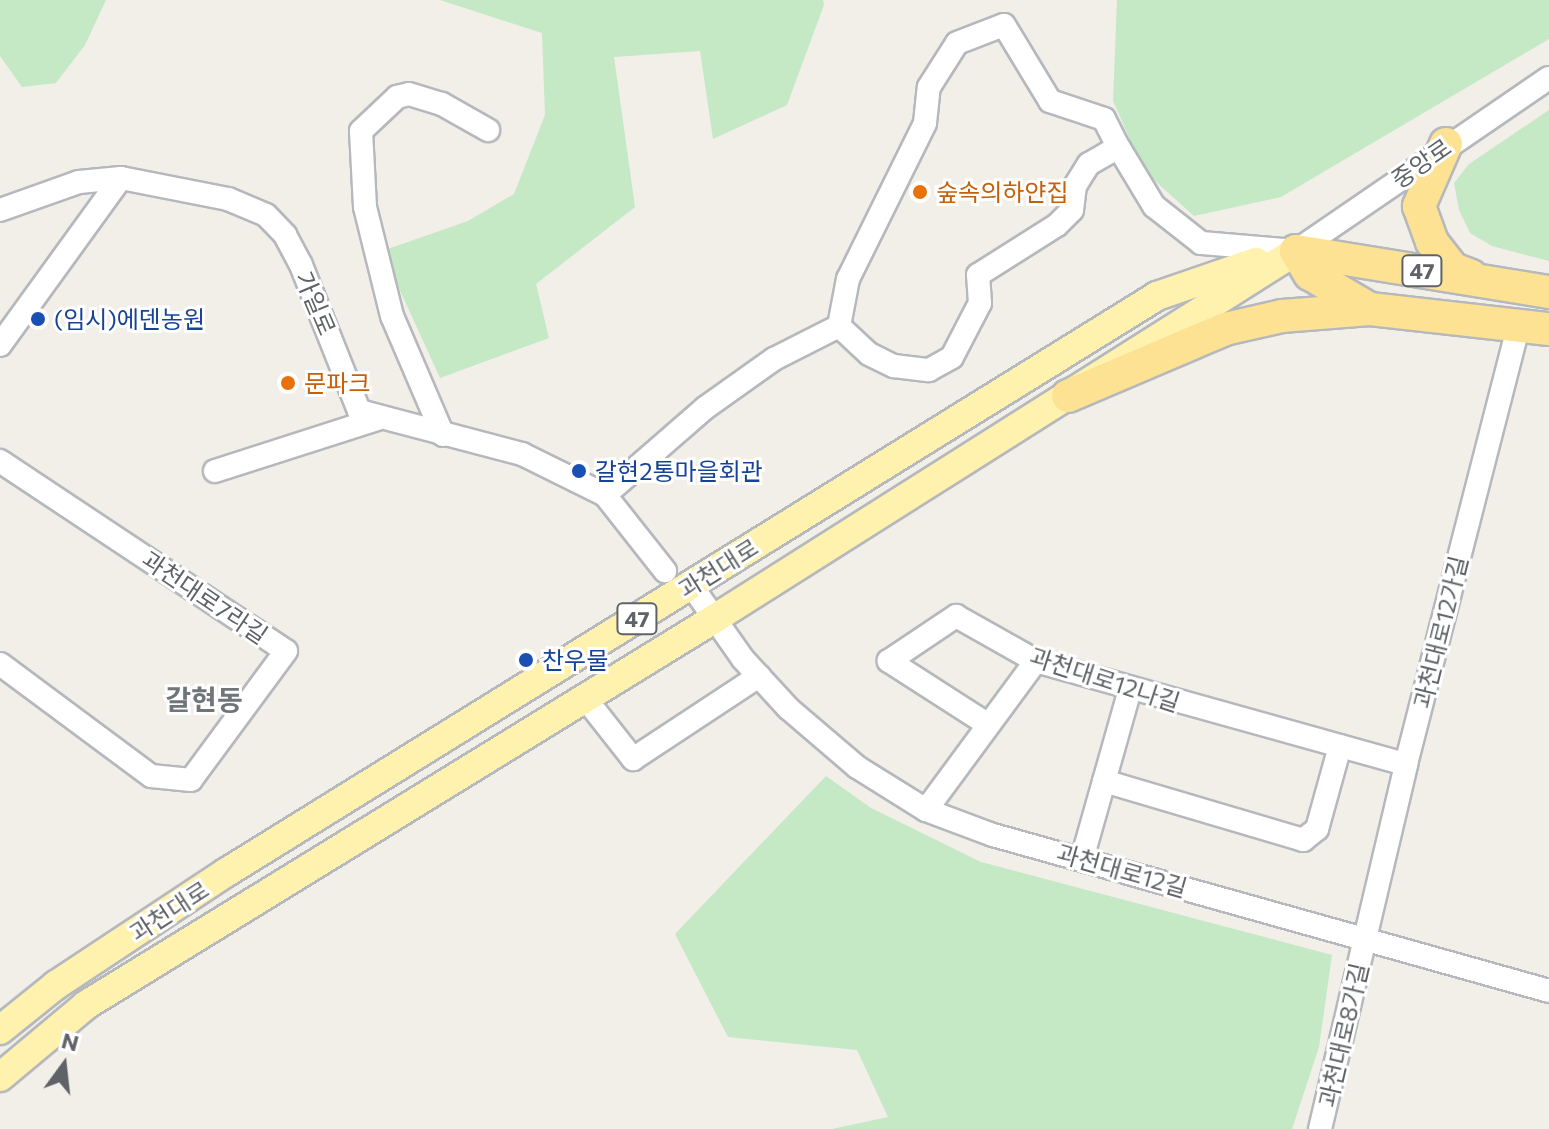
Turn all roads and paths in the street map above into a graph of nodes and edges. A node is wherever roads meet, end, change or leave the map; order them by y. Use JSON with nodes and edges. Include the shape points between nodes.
{"nodes":[{"id":1,"x":1549,"y":78,"type":"edge"},
{"id":2,"x":488,"y":130,"type":"dead end"},
{"id":3,"x":1446,"y":144,"type":"junction"},
{"id":4,"x":1119,"y":148,"type":"junction"},
{"id":5,"x":121,"y":178,"type":"junction"},
{"id":6,"x":0,"y":210,"type":"edge"},
{"id":7,"x":1296,"y":251,"type":"junction"},
{"id":8,"x":1481,"y":281,"type":"junction"},
{"id":9,"x":1549,"y":292,"type":"edge"},
{"id":10,"x":1157,"y":296,"type":"junction"},
{"id":11,"x":1370,"y":309,"type":"junction"},
{"id":12,"x":839,"y":326,"type":"junction"},
{"id":13,"x":1534,"y":326,"type":"edge"},
{"id":14,"x":1164,"y":330,"type":"junction"},
{"id":15,"x":0,"y":345,"type":"edge"},
{"id":16,"x":1068,"y":396,"type":"junction"},
{"id":17,"x":377,"y":419,"type":"junction"},
{"id":18,"x":443,"y":435,"type":"junction"},
{"id":19,"x":0,"y":461,"type":"edge"},
{"id":20,"x":215,"y":471,"type":"dead end"},
{"id":21,"x":605,"y":495,"type":"junction"},
{"id":22,"x":665,"y":571,"type":"dead end"},
{"id":23,"x":691,"y":585,"type":"junction"},
{"id":24,"x":714,"y":619,"type":"junction"},
{"id":25,"x":1036,"y":661,"type":"junction"},
{"id":26,"x":0,"y":664,"type":"edge"},
{"id":27,"x":759,"y":676,"type":"junction"},
{"id":28,"x":1130,"y":689,"type":"junction"},
{"id":29,"x":585,"y":698,"type":"junction"},
{"id":30,"x":987,"y":724,"type":"junction"},
{"id":31,"x":1340,"y":746,"type":"junction"},
{"id":32,"x":1406,"y":764,"type":"junction"},
{"id":33,"x":1104,"y":781,"type":"junction"},
{"id":34,"x":926,"y":810,"type":"junction"},
{"id":35,"x":1082,"y":859,"type":"junction"},
{"id":36,"x":1365,"y":940,"type":"junction"},
{"id":37,"x":1549,"y":991,"type":"edge"},
{"id":38,"x":0,"y":1030,"type":"edge"},
{"id":39,"x":0,"y":1077,"type":"edge"},
{"id":40,"x":1320,"y":1129,"type":"edge"}],
"edges":[{"from":1,"to":3,"type":"street","name":"중앙로"},
{"from":2,"to":18,"type":"street","via":[[442,104],[409,94],[397,97],[361,131],[360,178],[392,316]]},
{"from":3,"to":7,"type":"street","name":"중앙로"},
{"from":3,"to":8,"type":"highway","via":[[1419,206],[1432,242],[1453,269]]},
{"from":4,"to":7,"type":"street","via":[[1154,206],[1201,243]]},
{"from":4,"to":12,"type":"street","via":[[1089,164],[1075,186],[1072,210],[1057,225],[978,275],[980,303],[952,357],[929,370],[894,366],[869,354]]},
{"from":4,"to":12,"type":"street","via":[[1104,119],[1050,101],[1004,25],[957,43],[929,87],[925,123],[848,279]]},
{"from":5,"to":6,"type":"street","name":"가일로","via":[[79,182]]},
{"from":5,"to":15,"type":"street"},
{"from":5,"to":17,"type":"street","name":"가일로","via":[[228,199],[266,215],[285,235],[301,265],[359,411]]},
{"from":7,"to":8,"type":"highway","number":"47"},
{"from":7,"to":10,"type":"main road","name":"과천대로","number":"47","via":[[1181,284]]},
{"from":7,"to":11,"type":"highway","via":[[1310,274]]},
{"from":7,"to":14,"type":"main road","name":"과천대로"},
{"from":8,"to":9,"type":"highway","number":"47"},
{"from":10,"to":14,"type":"main road","via":[[1171,307]]},
{"from":10,"to":23,"type":"main road","name":"과천대로","number":"47"},
{"from":11,"to":13,"type":"highway"},
{"from":11,"to":16,"type":"highway","via":[[1282,316],[1225,329]]},
{"from":12,"to":21,"type":"street","via":[[774,359],[705,408]]},
{"from":13,"to":32,"type":"street","name":"과천대로12가길"},
{"from":14,"to":16,"type":"main road","name":"과천대로"},
{"from":16,"to":24,"type":"main road","name":"과천대로"},
{"from":17,"to":18,"type":"street"},
{"from":17,"to":20,"type":"street"},
{"from":18,"to":21,"type":"street","via":[[522,454]]},
{"from":19,"to":26,"type":"street","name":"과천대로7라길","via":[[286,651],[191,780],[151,776]]},
{"from":21,"to":22,"type":"street"},
{"from":23,"to":24,"type":"street","name":"과천대로12길"},
{"from":23,"to":38,"type":"main road","name":"과천대로","number":"47","via":[[227,872],[56,985]]},
{"from":24,"to":27,"type":"street","name":"과천대로12길"},
{"from":24,"to":29,"type":"main road","name":"과천대로"},
{"from":25,"to":28,"type":"street","name":"과천대로12나길"},
{"from":25,"to":30,"type":"street"},
{"from":25,"to":30,"type":"street","name":"과천대로12나길","via":[[956,616],[889,661]]},
{"from":27,"to":29,"type":"street","via":[[633,759]]},
{"from":27,"to":34,"type":"street","name":"과천대로12길","via":[[857,767]]},
{"from":28,"to":31,"type":"street","name":"과천대로12나길"},
{"from":28,"to":33,"type":"street"},
{"from":29,"to":39,"type":"main road","name":"과천대로","via":[[86,1005]]},
{"from":30,"to":34,"type":"street"},
{"from":31,"to":32,"type":"street","name":"과천대로12나길"},
{"from":31,"to":33,"type":"street","via":[[1317,829],[1303,840]]},
{"from":32,"to":36,"type":"street","name":"과천대로12가길"},
{"from":33,"to":35,"type":"street"},
{"from":34,"to":35,"type":"street","name":"과천대로12길"},
{"from":35,"to":36,"type":"street","name":"과천대로12길"},
{"from":36,"to":37,"type":"street","name":"과천대로12길"},
{"from":36,"to":40,"type":"street","name":"과천대로8가길"}]}
